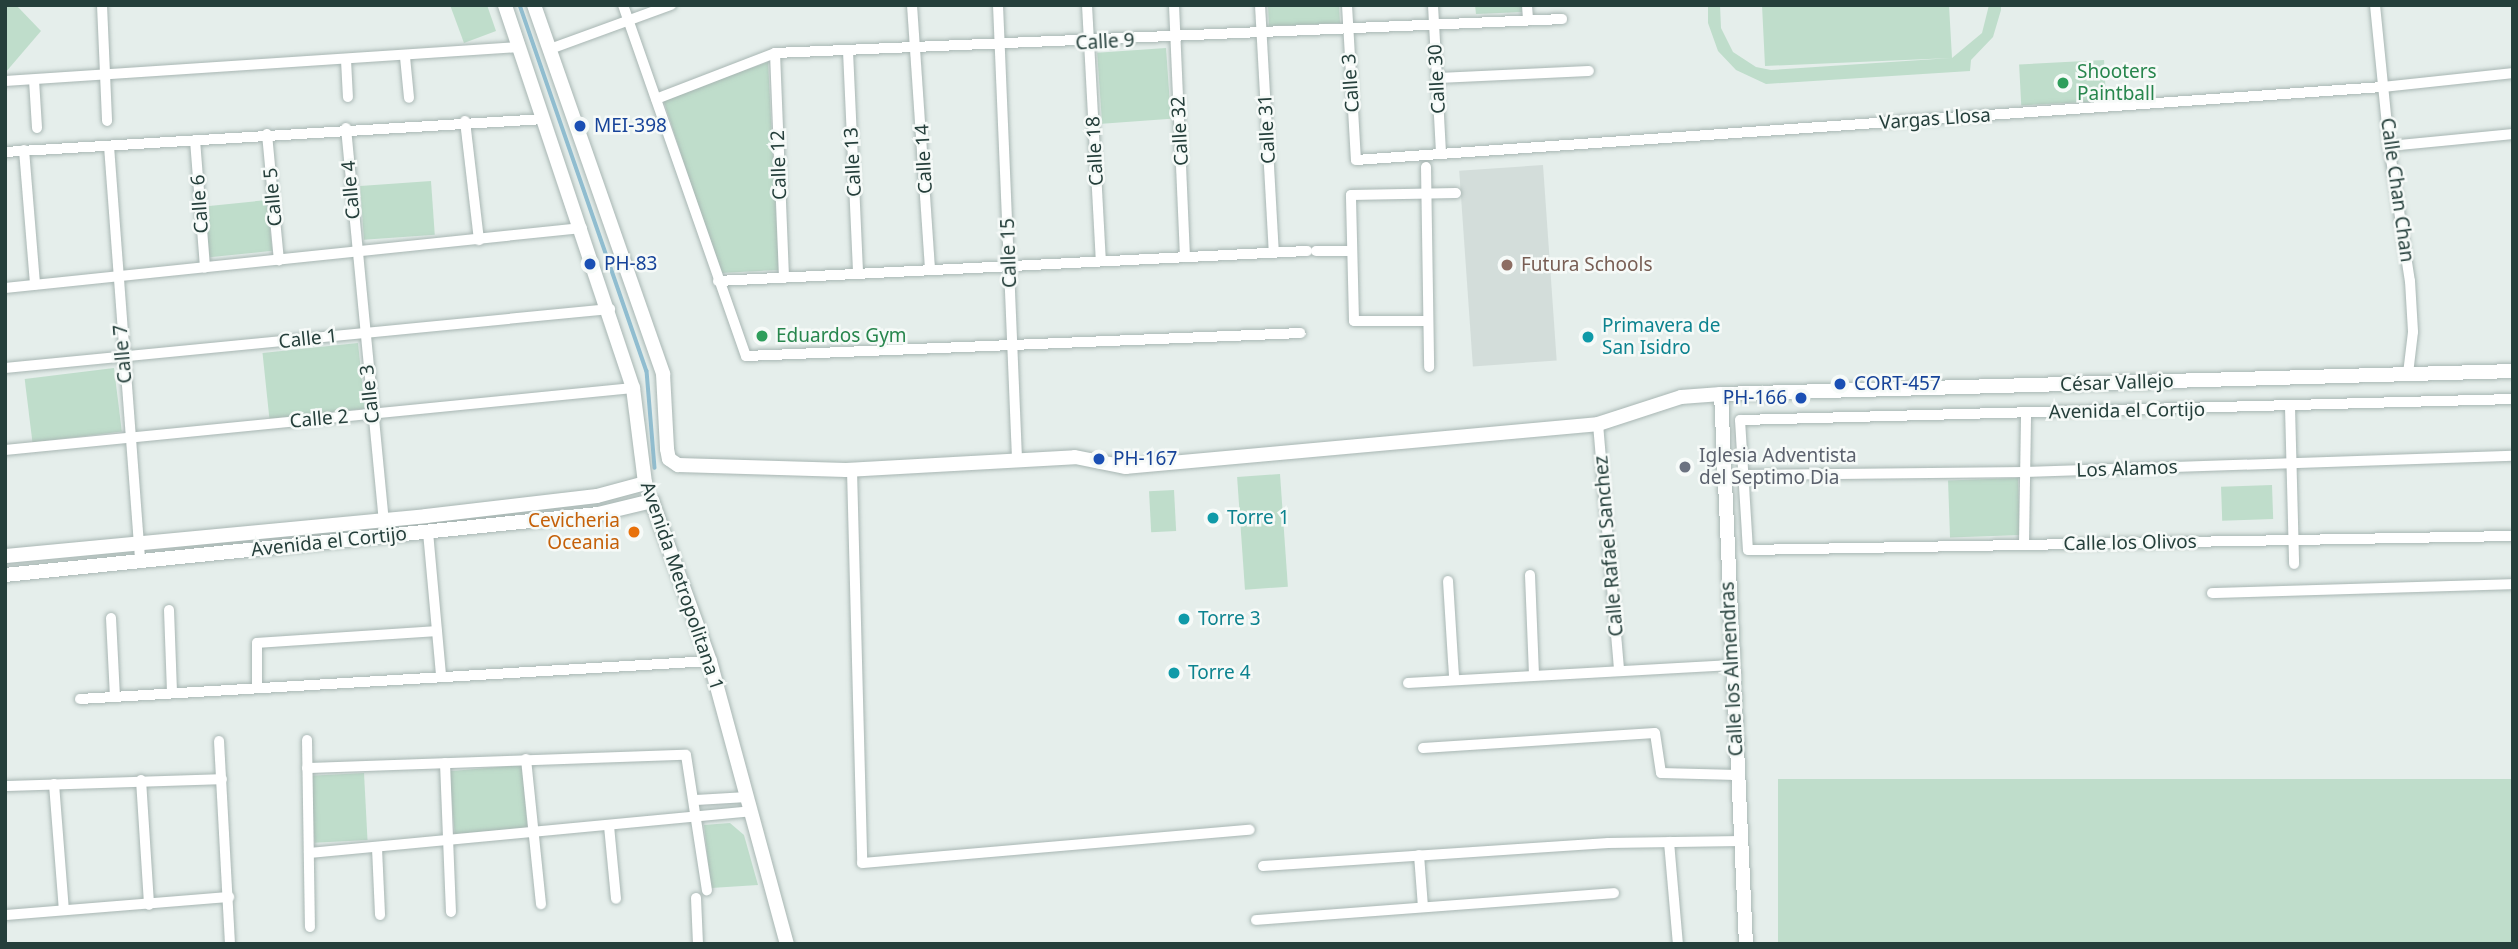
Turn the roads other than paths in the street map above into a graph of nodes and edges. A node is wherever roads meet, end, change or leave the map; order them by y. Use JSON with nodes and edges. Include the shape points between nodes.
{"nodes":[{"id":1,"x":102,"y":5,"type":"edge"},
{"id":2,"x":505,"y":5,"type":"edge"},
{"id":3,"x":534,"y":5,"type":"edge"},
{"id":4,"x":623,"y":5,"type":"edge"},
{"id":5,"x":671,"y":5,"type":"edge"},
{"id":6,"x":912,"y":5,"type":"edge"},
{"id":7,"x":998,"y":5,"type":"edge"},
{"id":8,"x":1087,"y":5,"type":"edge"},
{"id":9,"x":1174,"y":5,"type":"edge"},
{"id":10,"x":1260,"y":5,"type":"edge"},
{"id":11,"x":1346,"y":5,"type":"edge"},
{"id":12,"x":1433,"y":5,"type":"edge"},
{"id":13,"x":1527,"y":5,"type":"edge"},
{"id":14,"x":2375,"y":5,"type":"edge"},
{"id":15,"x":1562,"y":19,"type":"dead end"},
{"id":16,"x":628,"y":20,"type":"junction"},
{"id":17,"x":1528,"y":20,"type":"junction"},
{"id":18,"x":1434,"y":24,"type":"junction"},
{"id":19,"x":1347,"y":29,"type":"junction"},
{"id":20,"x":1262,"y":34,"type":"junction"},
{"id":21,"x":1175,"y":38,"type":"junction"},
{"id":22,"x":1090,"y":42,"type":"junction"},
{"id":23,"x":1000,"y":46,"type":"junction"},
{"id":24,"x":520,"y":47,"type":"junction"},
{"id":25,"x":919,"y":48,"type":"junction"},
{"id":26,"x":550,"y":49,"type":"junction"},
{"id":27,"x":848,"y":51,"type":"junction"},
{"id":28,"x":775,"y":53,"type":"junction"},
{"id":29,"x":405,"y":57,"type":"junction"},
{"id":30,"x":346,"y":60,"type":"junction"},
{"id":31,"x":1589,"y":71,"type":"dead end"},
{"id":32,"x":2513,"y":73,"type":"edge"},
{"id":33,"x":105,"y":75,"type":"junction"},
{"id":34,"x":1438,"y":78,"type":"junction"},
{"id":35,"x":34,"y":79,"type":"junction"},
{"id":36,"x":5,"y":81,"type":"edge"},
{"id":37,"x":2383,"y":87,"type":"junction"},
{"id":38,"x":348,"y":97,"type":"dead end"},
{"id":39,"x":409,"y":98,"type":"dead end"},
{"id":40,"x":656,"y":99,"type":"junction"},
{"id":41,"x":544,"y":119,"type":"junction"},
{"id":42,"x":107,"y":121,"type":"dead end"},
{"id":43,"x":466,"y":121,"type":"junction"},
{"id":44,"x":37,"y":128,"type":"dead end"},
{"id":45,"x":346,"y":128,"type":"junction"},
{"id":46,"x":267,"y":134,"type":"junction"},
{"id":47,"x":2513,"y":134,"type":"edge"},
{"id":48,"x":195,"y":140,"type":"junction"},
{"id":49,"x":109,"y":146,"type":"junction"},
{"id":50,"x":2389,"y":146,"type":"junction"},
{"id":51,"x":24,"y":150,"type":"junction"},
{"id":52,"x":5,"y":152,"type":"edge"},
{"id":53,"x":1441,"y":153,"type":"junction"},
{"id":54,"x":1356,"y":160,"type":"joint"},
{"id":55,"x":1426,"y":167,"type":"dead end"},
{"id":56,"x":1426,"y":193,"type":"junction"},
{"id":57,"x":1457,"y":193,"type":"dead end"},
{"id":58,"x":604,"y":221,"type":"junction"},
{"id":59,"x":584,"y":228,"type":"junction"},
{"id":60,"x":479,"y":240,"type":"junction"},
{"id":61,"x":1352,"y":251,"type":"junction"},
{"id":62,"x":356,"y":253,"type":"junction"},
{"id":63,"x":1274,"y":253,"type":"junction"},
{"id":64,"x":1185,"y":257,"type":"junction"},
{"id":65,"x":279,"y":260,"type":"junction"},
{"id":66,"x":1101,"y":260,"type":"junction"},
{"id":67,"x":1010,"y":264,"type":"junction"},
{"id":68,"x":205,"y":268,"type":"junction"},
{"id":69,"x":930,"y":269,"type":"junction"},
{"id":70,"x":858,"y":273,"type":"junction"},
{"id":71,"x":118,"y":276,"type":"junction"},
{"id":72,"x":784,"y":278,"type":"junction"},
{"id":73,"x":718,"y":281,"type":"junction"},
{"id":74,"x":35,"y":285,"type":"junction"},
{"id":75,"x":5,"y":288,"type":"edge"},
{"id":76,"x":610,"y":309,"type":"junction"},
{"id":77,"x":1428,"y":321,"type":"junction"},
{"id":78,"x":363,"y":333,"type":"junction"},
{"id":79,"x":1301,"y":333,"type":"dead end"},
{"id":80,"x":1012,"y":344,"type":"junction"},
{"id":81,"x":123,"y":359,"type":"junction"},
{"id":82,"x":1429,"y":367,"type":"dead end"},
{"id":83,"x":5,"y":368,"type":"edge"},
{"id":84,"x":2513,"y":371,"type":"edge"},
{"id":85,"x":2408,"y":374,"type":"junction"},
{"id":86,"x":633,"y":388,"type":"junction"},
{"id":87,"x":1721,"y":394,"type":"junction"},
{"id":88,"x":2513,"y":399,"type":"edge"},
{"id":89,"x":2290,"y":407,"type":"junction"},
{"id":90,"x":2026,"y":413,"type":"junction"},
{"id":91,"x":372,"y":414,"type":"junction"},
{"id":92,"x":1598,"y":424,"type":"junction"},
{"id":93,"x":132,"y":439,"type":"junction"},
{"id":94,"x":5,"y":450,"type":"edge"},
{"id":95,"x":2513,"y":456,"type":"edge"},
{"id":96,"x":1017,"y":460,"type":"junction"},
{"id":97,"x":2292,"y":463,"type":"junction"},
{"id":98,"x":852,"y":470,"type":"junction"},
{"id":99,"x":2025,"y":472,"type":"junction"},
{"id":100,"x":1742,"y":475,"type":"junction"},
{"id":101,"x":645,"y":483,"type":"junction"},
{"id":102,"x":652,"y":501,"type":"junction"},
{"id":103,"x":383,"y":520,"type":"junction"},
{"id":104,"x":428,"y":532,"type":"junction"},
{"id":105,"x":385,"y":536,"type":"junction"},
{"id":106,"x":2513,"y":536,"type":"edge"},
{"id":107,"x":2292,"y":540,"type":"junction"},
{"id":108,"x":139,"y":544,"type":"junction"},
{"id":109,"x":2024,"y":545,"type":"junction"},
{"id":110,"x":5,"y":556,"type":"edge"},
{"id":111,"x":140,"y":561,"type":"junction"},
{"id":112,"x":2294,"y":564,"type":"dead end"},
{"id":113,"x":5,"y":575,"type":"edge"},
{"id":114,"x":1530,"y":575,"type":"dead end"},
{"id":115,"x":1448,"y":581,"type":"dead end"},
{"id":116,"x":2513,"y":584,"type":"edge"},
{"id":117,"x":2212,"y":593,"type":"dead end"},
{"id":118,"x":169,"y":610,"type":"dead end"},
{"id":119,"x":111,"y":618,"type":"dead end"},
{"id":120,"x":437,"y":631,"type":"junction"},
{"id":121,"x":710,"y":661,"type":"junction"},
{"id":122,"x":1731,"y":666,"type":"junction"},
{"id":123,"x":1619,"y":668,"type":"junction"},
{"id":124,"x":1534,"y":673,"type":"junction"},
{"id":125,"x":442,"y":676,"type":"junction"},
{"id":126,"x":1454,"y":677,"type":"junction"},
{"id":127,"x":1408,"y":683,"type":"dead end"},
{"id":128,"x":257,"y":688,"type":"junction"},
{"id":129,"x":172,"y":693,"type":"junction"},
{"id":130,"x":116,"y":697,"type":"junction"},
{"id":131,"x":80,"y":699,"type":"dead end"},
{"id":132,"x":307,"y":740,"type":"dead end"},
{"id":133,"x":219,"y":741,"type":"dead end"},
{"id":134,"x":1423,"y":748,"type":"dead end"},
{"id":135,"x":526,"y":758,"type":"junction"},
{"id":136,"x":445,"y":763,"type":"junction"},
{"id":137,"x":307,"y":768,"type":"junction"},
{"id":138,"x":1737,"y":775,"type":"junction"},
{"id":139,"x":222,"y":779,"type":"junction"},
{"id":140,"x":141,"y":780,"type":"junction"},
{"id":141,"x":54,"y":784,"type":"junction"},
{"id":142,"x":5,"y":786,"type":"edge"},
{"id":143,"x":747,"y":796,"type":"junction"},
{"id":144,"x":695,"y":800,"type":"junction"},
{"id":145,"x":751,"y":811,"type":"junction"},
{"id":146,"x":698,"y":818,"type":"junction"},
{"id":147,"x":609,"y":826,"type":"junction"},
{"id":148,"x":1251,"y":830,"type":"dead end"},
{"id":149,"x":534,"y":832,"type":"junction"},
{"id":150,"x":448,"y":841,"type":"junction"},
{"id":151,"x":1741,"y":841,"type":"junction"},
{"id":152,"x":1669,"y":842,"type":"junction"},
{"id":153,"x":377,"y":848,"type":"junction"},
{"id":154,"x":309,"y":853,"type":"junction"},
{"id":155,"x":1419,"y":855,"type":"junction"},
{"id":156,"x":1263,"y":866,"type":"dead end"},
{"id":157,"x":707,"y":890,"type":"dead end"},
{"id":158,"x":1614,"y":893,"type":"dead end"},
{"id":159,"x":229,"y":897,"type":"junction"},
{"id":160,"x":696,"y":898,"type":"dead end"},
{"id":161,"x":616,"y":899,"type":"dead end"},
{"id":162,"x":541,"y":904,"type":"dead end"},
{"id":163,"x":149,"y":905,"type":"junction"},
{"id":164,"x":1423,"y":907,"type":"junction"},
{"id":165,"x":64,"y":911,"type":"junction"},
{"id":166,"x":451,"y":912,"type":"dead end"},
{"id":167,"x":5,"y":915,"type":"edge"},
{"id":168,"x":380,"y":915,"type":"dead end"},
{"id":169,"x":1256,"y":920,"type":"dead end"},
{"id":170,"x":310,"y":928,"type":"dead end"},
{"id":171,"x":230,"y":944,"type":"edge"},
{"id":172,"x":698,"y":944,"type":"edge"},
{"id":173,"x":787,"y":944,"type":"edge"},
{"id":174,"x":1678,"y":944,"type":"edge"},
{"id":175,"x":1746,"y":944,"type":"edge"}],
"edges":[{"from":1,"to":33,"type":"street"},
{"from":2,"to":24,"type":"street","name":"Avenida Metropolitana 1"},
{"from":3,"to":26,"type":"street"},
{"from":4,"to":16,"type":"street"},
{"from":5,"to":16,"type":"street"},
{"from":6,"to":25,"type":"street","name":"Calle 14"},
{"from":7,"to":23,"type":"street","name":"Calle 15"},
{"from":8,"to":22,"type":"street","name":"Calle 18"},
{"from":9,"to":21,"type":"street","name":"Calle 32"},
{"from":10,"to":20,"type":"street","name":"Calle 31"},
{"from":11,"to":19,"type":"street","name":"Calle 3"},
{"from":12,"to":18,"type":"street","name":"Calle 30"},
{"from":13,"to":17,"type":"street"},
{"from":14,"to":37,"type":"street","name":"Calle Chan Chan"},
{"from":15,"to":17,"type":"street","name":"Calle 9"},
{"from":16,"to":26,"type":"street"},
{"from":16,"to":40,"type":"street"},
{"from":17,"to":18,"type":"street","name":"Calle 9"},
{"from":18,"to":19,"type":"street","name":"Calle 9"},
{"from":18,"to":34,"type":"street","name":"Calle 30"},
{"from":19,"to":20,"type":"street","name":"Calle 9"},
{"from":19,"to":54,"type":"street","name":"Calle 3"},
{"from":20,"to":21,"type":"street","name":"Calle 9"},
{"from":20,"to":63,"type":"street","name":"Calle 31"},
{"from":21,"to":22,"type":"street","name":"Calle 9"},
{"from":21,"to":64,"type":"street","name":"Calle 32"},
{"from":22,"to":23,"type":"street","name":"Calle 9"},
{"from":22,"to":66,"type":"street","name":"Calle 18"},
{"from":23,"to":25,"type":"street","name":"Calle 9"},
{"from":23,"to":67,"type":"street","name":"Calle 15"},
{"from":24,"to":29,"type":"street"},
{"from":24,"to":41,"type":"street","name":"Avenida Metropolitana 1"},
{"from":25,"to":27,"type":"street","name":"Calle 9"},
{"from":25,"to":69,"type":"street","name":"Calle 14"},
{"from":26,"to":58,"type":"street"},
{"from":27,"to":28,"type":"street","name":"Calle 9"},
{"from":27,"to":70,"type":"street","name":"Calle 13"},
{"from":28,"to":40,"type":"street","name":"Calle 9"},
{"from":28,"to":72,"type":"street","name":"Calle 12"},
{"from":29,"to":30,"type":"street"},
{"from":29,"to":39,"type":"street"},
{"from":30,"to":33,"type":"street"},
{"from":30,"to":38,"type":"street"},
{"from":31,"to":34,"type":"street"},
{"from":32,"to":37,"type":"street","name":"Vargas Llosa"},
{"from":33,"to":35,"type":"street"},
{"from":33,"to":42,"type":"street"},
{"from":34,"to":53,"type":"street","name":"Calle 30"},
{"from":35,"to":36,"type":"street"},
{"from":35,"to":44,"type":"street"},
{"from":37,"to":50,"type":"street","name":"Calle Chan Chan"},
{"from":37,"to":53,"type":"street","name":"Vargas Llosa"},
{"from":40,"to":73,"type":"street"},
{"from":41,"to":43,"type":"street"},
{"from":41,"to":59,"type":"street","name":"Avenida Metropolitana 1"},
{"from":43,"to":45,"type":"street"},
{"from":43,"to":60,"type":"street"},
{"from":45,"to":46,"type":"street"},
{"from":45,"to":62,"type":"street","name":"Calle 4"},
{"from":46,"to":48,"type":"street"},
{"from":46,"to":65,"type":"street","name":"Calle 5"},
{"from":47,"to":50,"type":"street"},
{"from":48,"to":49,"type":"street"},
{"from":48,"to":68,"type":"street","name":"Calle 6"},
{"from":49,"to":51,"type":"street"},
{"from":49,"to":71,"type":"street","name":"Calle 7"},
{"from":50,"to":85,"type":"street","name":"Calle Chan Chan","via":[[2410,281],[2413,332]]},
{"from":51,"to":52,"type":"street"},
{"from":51,"to":74,"type":"street"},
{"from":53,"to":54,"type":"street","name":"Vargas Llosa"},
{"from":55,"to":56,"type":"street"},
{"from":56,"to":57,"type":"street"},
{"from":56,"to":61,"type":"street","via":[[1351,195]]},
{"from":56,"to":77,"type":"street"},
{"from":58,"to":59,"type":"street"},
{"from":58,"to":98,"type":"street","name":"César Vallejo","via":[[663,374],[669,459],[678,465]]},
{"from":59,"to":60,"type":"street"},
{"from":59,"to":76,"type":"street","name":"Avenida Metropolitana 1"},
{"from":60,"to":62,"type":"street"},
{"from":61,"to":63,"type":"street"},
{"from":61,"to":77,"type":"street","via":[[1354,321]]},
{"from":62,"to":65,"type":"street"},
{"from":62,"to":78,"type":"street","name":"Calle 3"},
{"from":63,"to":64,"type":"street"},
{"from":64,"to":66,"type":"street"},
{"from":65,"to":68,"type":"street"},
{"from":66,"to":67,"type":"street"},
{"from":67,"to":69,"type":"street"},
{"from":67,"to":80,"type":"street","name":"Calle 15"},
{"from":68,"to":71,"type":"street"},
{"from":69,"to":70,"type":"street"},
{"from":70,"to":72,"type":"street"},
{"from":71,"to":74,"type":"street"},
{"from":71,"to":81,"type":"street","name":"Calle 7"},
{"from":72,"to":73,"type":"street"},
{"from":73,"to":80,"type":"street","via":[[748,357]]},
{"from":74,"to":75,"type":"street"},
{"from":76,"to":78,"type":"street","name":"Calle 1"},
{"from":76,"to":86,"type":"street","name":"Avenida Metropolitana 1"},
{"from":77,"to":82,"type":"street"},
{"from":78,"to":81,"type":"street","name":"Calle 1"},
{"from":78,"to":91,"type":"street","name":"Calle 3"},
{"from":79,"to":80,"type":"street"},
{"from":80,"to":96,"type":"street","name":"Calle 15"},
{"from":81,"to":83,"type":"street","name":"Calle 1"},
{"from":81,"to":93,"type":"street","name":"Calle 7"},
{"from":84,"to":85,"type":"street","name":"César Vallejo"},
{"from":85,"to":87,"type":"street","name":"César Vallejo"},
{"from":86,"to":91,"type":"street","name":"Calle 2"},
{"from":86,"to":101,"type":"street","name":"Avenida Metropolitana 1"},
{"from":87,"to":92,"type":"street","name":"César Vallejo","via":[[1681,397]]},
{"from":87,"to":122,"type":"street","name":"Calle los Almendras"},
{"from":88,"to":89,"type":"street","name":"Avenida el Cortijo"},
{"from":89,"to":90,"type":"street","name":"Avenida el Cortijo"},
{"from":89,"to":97,"type":"street"},
{"from":90,"to":99,"type":"street"},
{"from":90,"to":100,"type":"street","name":"Avenida el Cortijo","via":[[1740,420]]},
{"from":91,"to":93,"type":"street","name":"Calle 2"},
{"from":91,"to":103,"type":"street","name":"Calle 3"},
{"from":92,"to":96,"type":"street","name":"César Vallejo","via":[[1126,467],[1075,457]]},
{"from":92,"to":123,"type":"street","name":"Calle Rafael Sanchez"},
{"from":93,"to":94,"type":"street","name":"Calle 2"},
{"from":93,"to":108,"type":"street","name":"Calle 7"},
{"from":95,"to":97,"type":"street","name":"Los Alamos"},
{"from":96,"to":98,"type":"street","name":"César Vallejo"},
{"from":97,"to":99,"type":"street","name":"Los Alamos"},
{"from":97,"to":107,"type":"street"},
{"from":98,"to":148,"type":"street","via":[[862,863]]},
{"from":99,"to":100,"type":"street","name":"Los Alamos"},
{"from":99,"to":109,"type":"street"},
{"from":100,"to":109,"type":"street","name":"Calle los Olivos","via":[[1748,550]]},
{"from":101,"to":102,"type":"street","name":"Avenida Metropolitana 1"},
{"from":101,"to":103,"type":"street","name":"Avenida el Cortijo","via":[[597,496]]},
{"from":102,"to":104,"type":"street","name":"Avenida el Cortijo","via":[[598,514]]},
{"from":102,"to":121,"type":"street","name":"Avenida Metropolitana 1"},
{"from":103,"to":105,"type":"street","name":"Calle 3"},
{"from":103,"to":108,"type":"street","name":"Avenida el Cortijo"},
{"from":104,"to":105,"type":"street","name":"Avenida el Cortijo"},
{"from":104,"to":120,"type":"street"},
{"from":105,"to":111,"type":"street","name":"Avenida el Cortijo"},
{"from":106,"to":107,"type":"street","name":"Calle los Olivos"},
{"from":107,"to":109,"type":"street","name":"Calle los Olivos"},
{"from":107,"to":112,"type":"street"},
{"from":108,"to":110,"type":"street","name":"Avenida el Cortijo"},
{"from":108,"to":111,"type":"street","name":"Calle 7"},
{"from":111,"to":113,"type":"street","name":"Avenida el Cortijo"},
{"from":114,"to":124,"type":"street"},
{"from":115,"to":126,"type":"street"},
{"from":116,"to":117,"type":"street"},
{"from":118,"to":129,"type":"street"},
{"from":119,"to":130,"type":"street"},
{"from":120,"to":125,"type":"street"},
{"from":120,"to":128,"type":"street","via":[[257,643]]},
{"from":121,"to":125,"type":"street"},
{"from":121,"to":143,"type":"street","name":"Avenida Metropolitana 1"},
{"from":122,"to":123,"type":"street"},
{"from":122,"to":138,"type":"street","name":"Calle los Almendras"},
{"from":123,"to":124,"type":"street"},
{"from":124,"to":126,"type":"street"},
{"from":125,"to":128,"type":"street"},
{"from":126,"to":127,"type":"street"},
{"from":128,"to":129,"type":"street"},
{"from":129,"to":130,"type":"street"},
{"from":130,"to":131,"type":"street"},
{"from":132,"to":137,"type":"street"},
{"from":133,"to":139,"type":"street"},
{"from":134,"to":138,"type":"street","via":[[1655,733],[1661,773]]},
{"from":135,"to":136,"type":"street"},
{"from":135,"to":144,"type":"street","via":[[680,753],[690,762]]},
{"from":135,"to":149,"type":"street"},
{"from":136,"to":137,"type":"street"},
{"from":136,"to":150,"type":"street"},
{"from":137,"to":154,"type":"street"},
{"from":138,"to":151,"type":"street","name":"Calle los Almendras"},
{"from":139,"to":140,"type":"street"},
{"from":139,"to":159,"type":"street"},
{"from":140,"to":141,"type":"street"},
{"from":140,"to":163,"type":"street"},
{"from":141,"to":142,"type":"street"},
{"from":141,"to":165,"type":"street"},
{"from":143,"to":144,"type":"street"},
{"from":143,"to":145,"type":"street","name":"Avenida Metropolitana 1"},
{"from":144,"to":146,"type":"street"},
{"from":145,"to":146,"type":"street"},
{"from":145,"to":173,"type":"street","name":"Avenida Metropolitana 1"},
{"from":146,"to":147,"type":"street"},
{"from":146,"to":157,"type":"street"},
{"from":147,"to":149,"type":"street"},
{"from":147,"to":161,"type":"street"},
{"from":149,"to":150,"type":"street"},
{"from":149,"to":162,"type":"street"},
{"from":150,"to":153,"type":"street"},
{"from":150,"to":166,"type":"street"},
{"from":151,"to":152,"type":"street"},
{"from":151,"to":175,"type":"street","name":"Calle los Almendras"},
{"from":152,"to":155,"type":"street"},
{"from":152,"to":174,"type":"street"},
{"from":153,"to":154,"type":"street"},
{"from":153,"to":168,"type":"street"},
{"from":154,"to":170,"type":"street"},
{"from":155,"to":156,"type":"street"},
{"from":155,"to":164,"type":"street"},
{"from":158,"to":164,"type":"street"},
{"from":159,"to":163,"type":"street"},
{"from":159,"to":171,"type":"street"},
{"from":160,"to":172,"type":"street"},
{"from":163,"to":165,"type":"street"},
{"from":164,"to":169,"type":"street"},
{"from":165,"to":167,"type":"street"}]}
